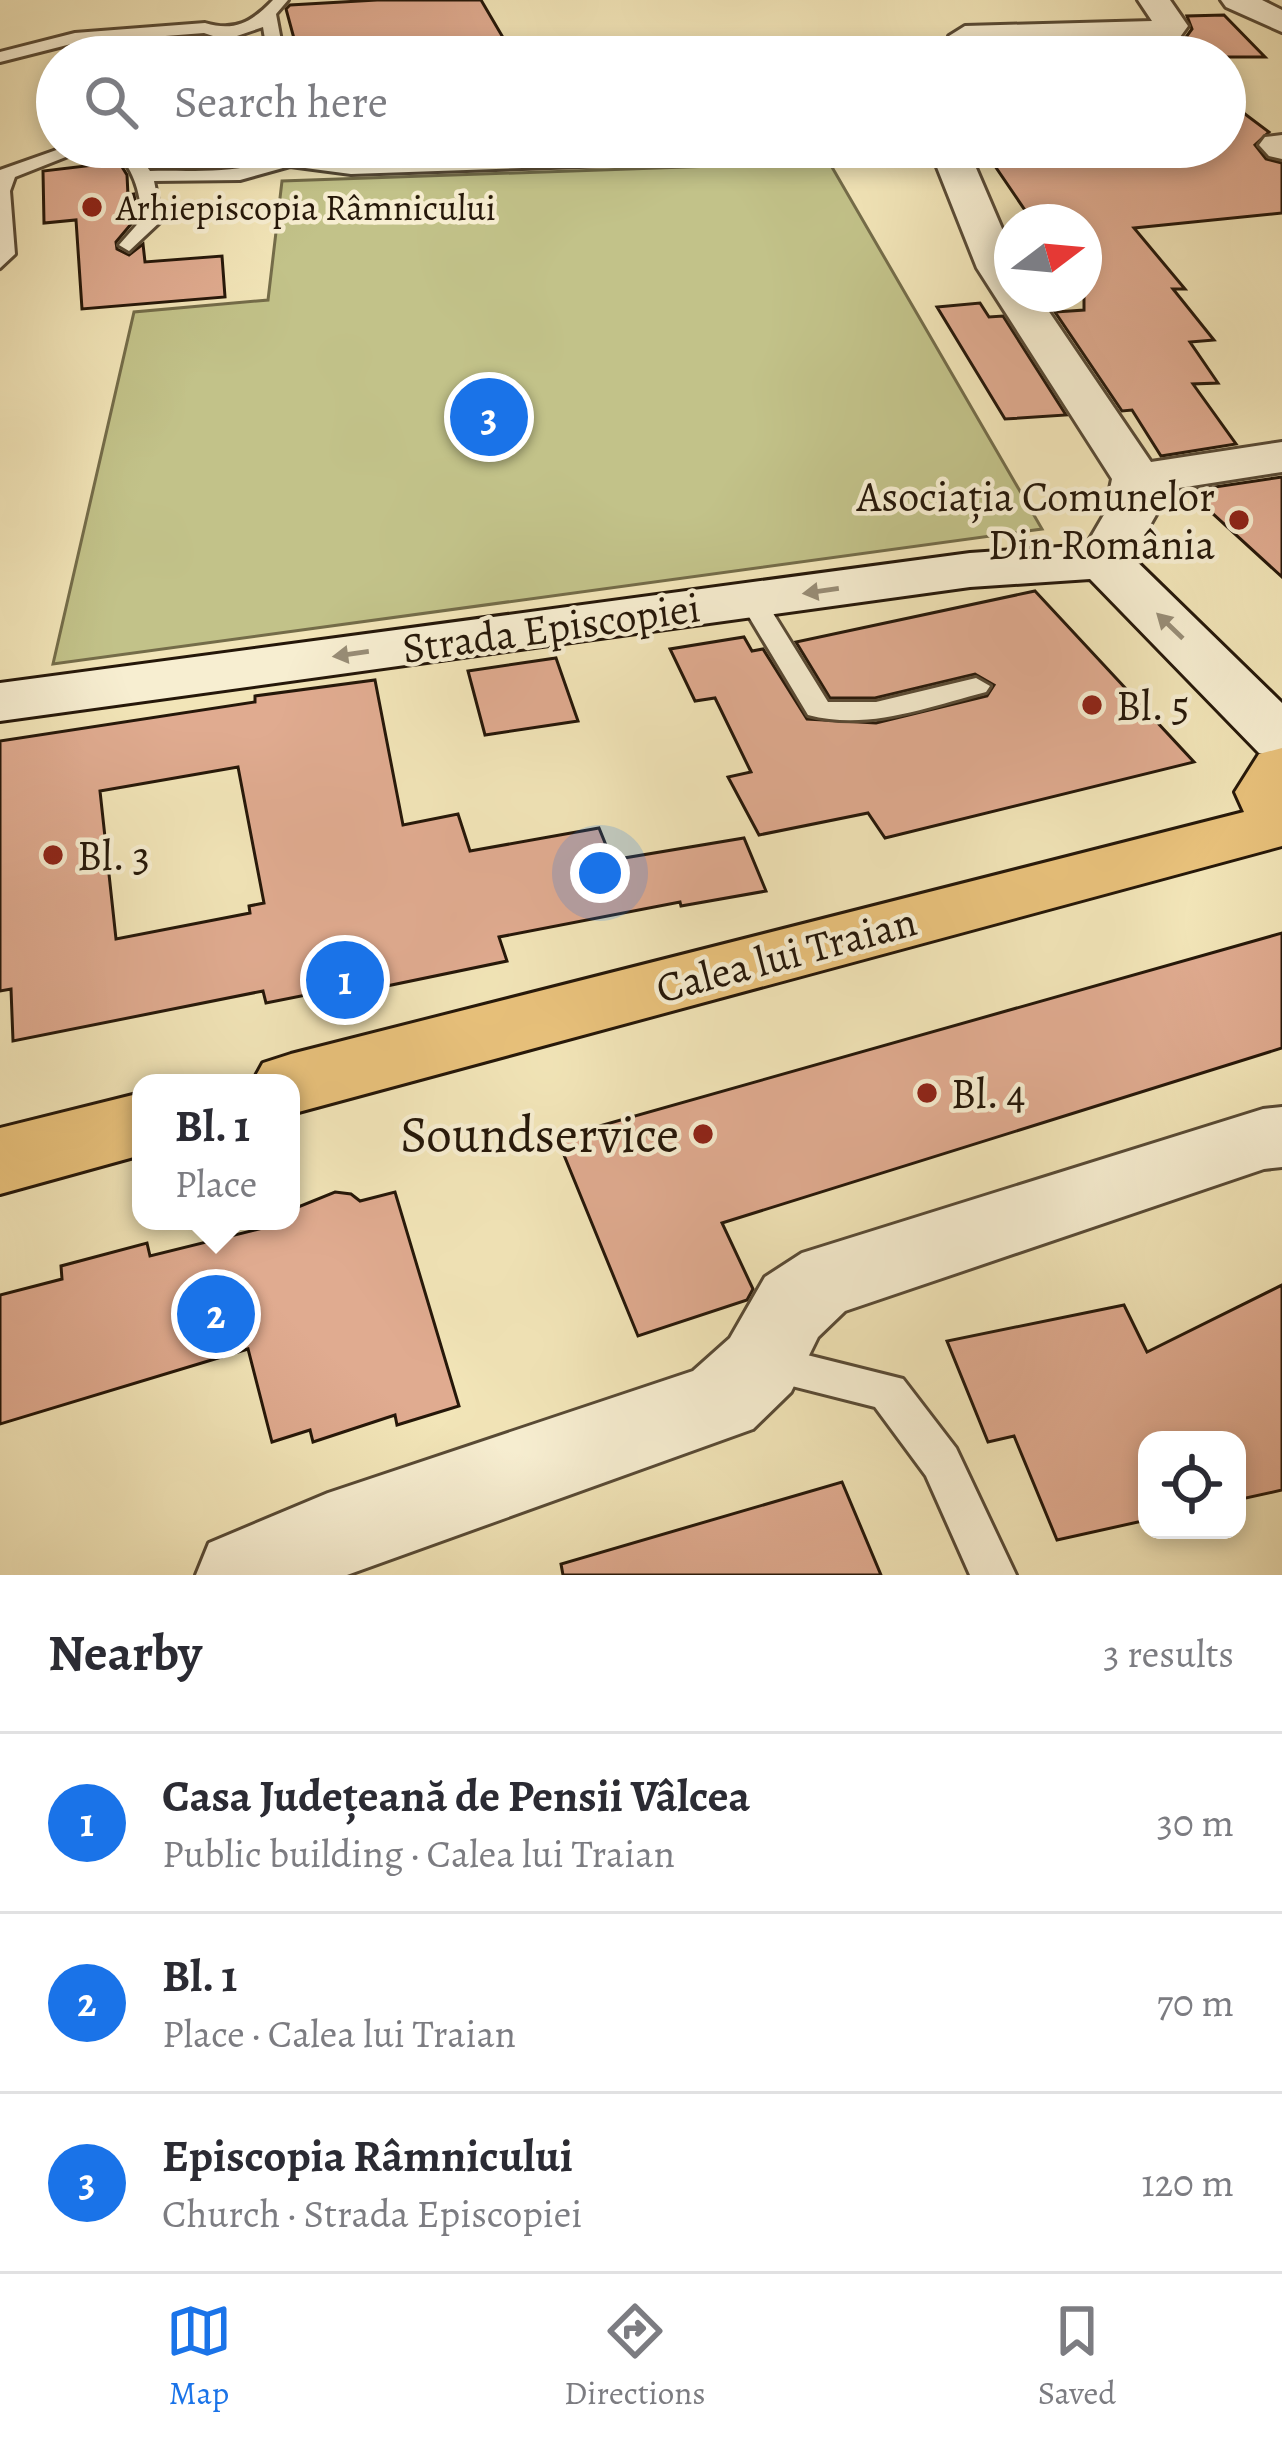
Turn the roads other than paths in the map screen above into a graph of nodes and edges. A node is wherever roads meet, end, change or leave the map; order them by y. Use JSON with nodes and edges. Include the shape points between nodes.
{"nodes":[{"id":1,"x":281,"y":0,"type":"edge"},
{"id":2,"x":1154,"y":0,"type":"edge"},
{"id":3,"x":1237,"y":0,"type":"edge"},
{"id":4,"x":269,"y":15,"type":"junction"},
{"id":5,"x":1282,"y":22,"type":"edge"},
{"id":6,"x":959,"y":34,"type":"edge"},
{"id":7,"x":225,"y":35,"type":"joint"},
{"id":8,"x":135,"y":36,"type":"edge"},
{"id":9,"x":272,"y":36,"type":"edge"},
{"id":10,"x":36,"y":52,"type":"edge"},
{"id":11,"x":0,"y":57,"type":"edge"},
{"id":12,"x":36,"y":164,"type":"edge"},
{"id":13,"x":137,"y":168,"type":"edge"},
{"id":14,"x":266,"y":168,"type":"edge"},
{"id":15,"x":338,"y":168,"type":"edge"},
{"id":16,"x":380,"y":168,"type":"edge"},
{"id":17,"x":957,"y":168,"type":"edge"},
{"id":18,"x":3,"y":176,"type":"edge"},
{"id":19,"x":141,"y":176,"type":"junction"},
{"id":20,"x":129,"y":245,"type":"dead end"},
{"id":21,"x":994,"y":258,"type":"edge"},
{"id":22,"x":0,"y":262,"type":"edge"},
{"id":23,"x":1027,"y":312,"type":"edge"},
{"id":24,"x":1282,"y":457,"type":"edge"},
{"id":25,"x":1137,"y":479,"type":"junction"},
{"id":26,"x":1104,"y":561,"type":"junction"},
{"id":27,"x":752,"y":600,"type":"junction"},
{"id":28,"x":976,"y":686,"type":"dead end"},
{"id":29,"x":1255,"y":694,"type":"edge"},
{"id":30,"x":0,"y":702,"type":"edge"},
{"id":31,"x":1282,"y":739,"type":"edge"},
{"id":32,"x":1282,"y":769,"type":"edge"},
{"id":33,"x":1282,"y":823,"type":"edge"},
{"id":34,"x":300,"y":1082,"type":"edge"},
{"id":35,"x":132,"y":1126,"type":"edge"},
{"id":36,"x":1282,"y":1138,"type":"edge"},
{"id":37,"x":0,"y":1161,"type":"edge"},
{"id":38,"x":763,"y":1363,"type":"junction"},
{"id":39,"x":243,"y":1575,"type":"edge"},
{"id":40,"x":993,"y":1575,"type":"edge"}],
"edges":[{"from":1,"to":4,"type":"lane"},
{"from":2,"to":6,"type":"street","via":[[1169,30]]},
{"from":3,"to":5,"type":"street"},
{"from":4,"to":7,"type":"lane"},
{"from":4,"to":9,"type":"lane"},
{"from":7,"to":8,"type":"lane","via":[[179,28]]},
{"from":10,"to":11,"type":"lane"},
{"from":12,"to":18,"type":"lane"},
{"from":13,"to":19,"type":"lane"},
{"from":14,"to":19,"type":"lane"},
{"from":15,"to":16,"type":"lane"},
{"from":17,"to":21,"type":"street"},
{"from":18,"to":22,"type":"lane"},
{"from":19,"to":20,"type":"lane","via":[[152,220]]},
{"from":23,"to":25,"type":"street"},
{"from":24,"to":25,"type":"street"},
{"from":25,"to":26,"type":"street","via":[[1131,513]]},
{"from":26,"to":27,"type":"street","name":"Strada Episcopiei","one_way":true},
{"from":29,"to":26,"type":"street","one_way":true},
{"from":27,"to":28,"type":"lane","via":[[818,709],[856,713]]},
{"from":27,"to":30,"type":"street","name":"Strada Episcopiei","one_way":true},
{"from":29,"to":31,"type":"street"},
{"from":32,"to":33,"type":"main road","name":"Calea lui Traian","via":[[1268,792]]},
{"from":33,"to":34,"type":"main road","name":"Calea lui Traian"},
{"from":35,"to":37,"type":"main road"},
{"from":36,"to":38,"type":"street","via":[[831,1278],[805,1290],[783,1315]]},
{"from":38,"to":39,"type":"street","via":[[722,1401],[328,1537]]},
{"from":38,"to":40,"type":"lane","via":[[888,1391],[941,1462]]}]}
